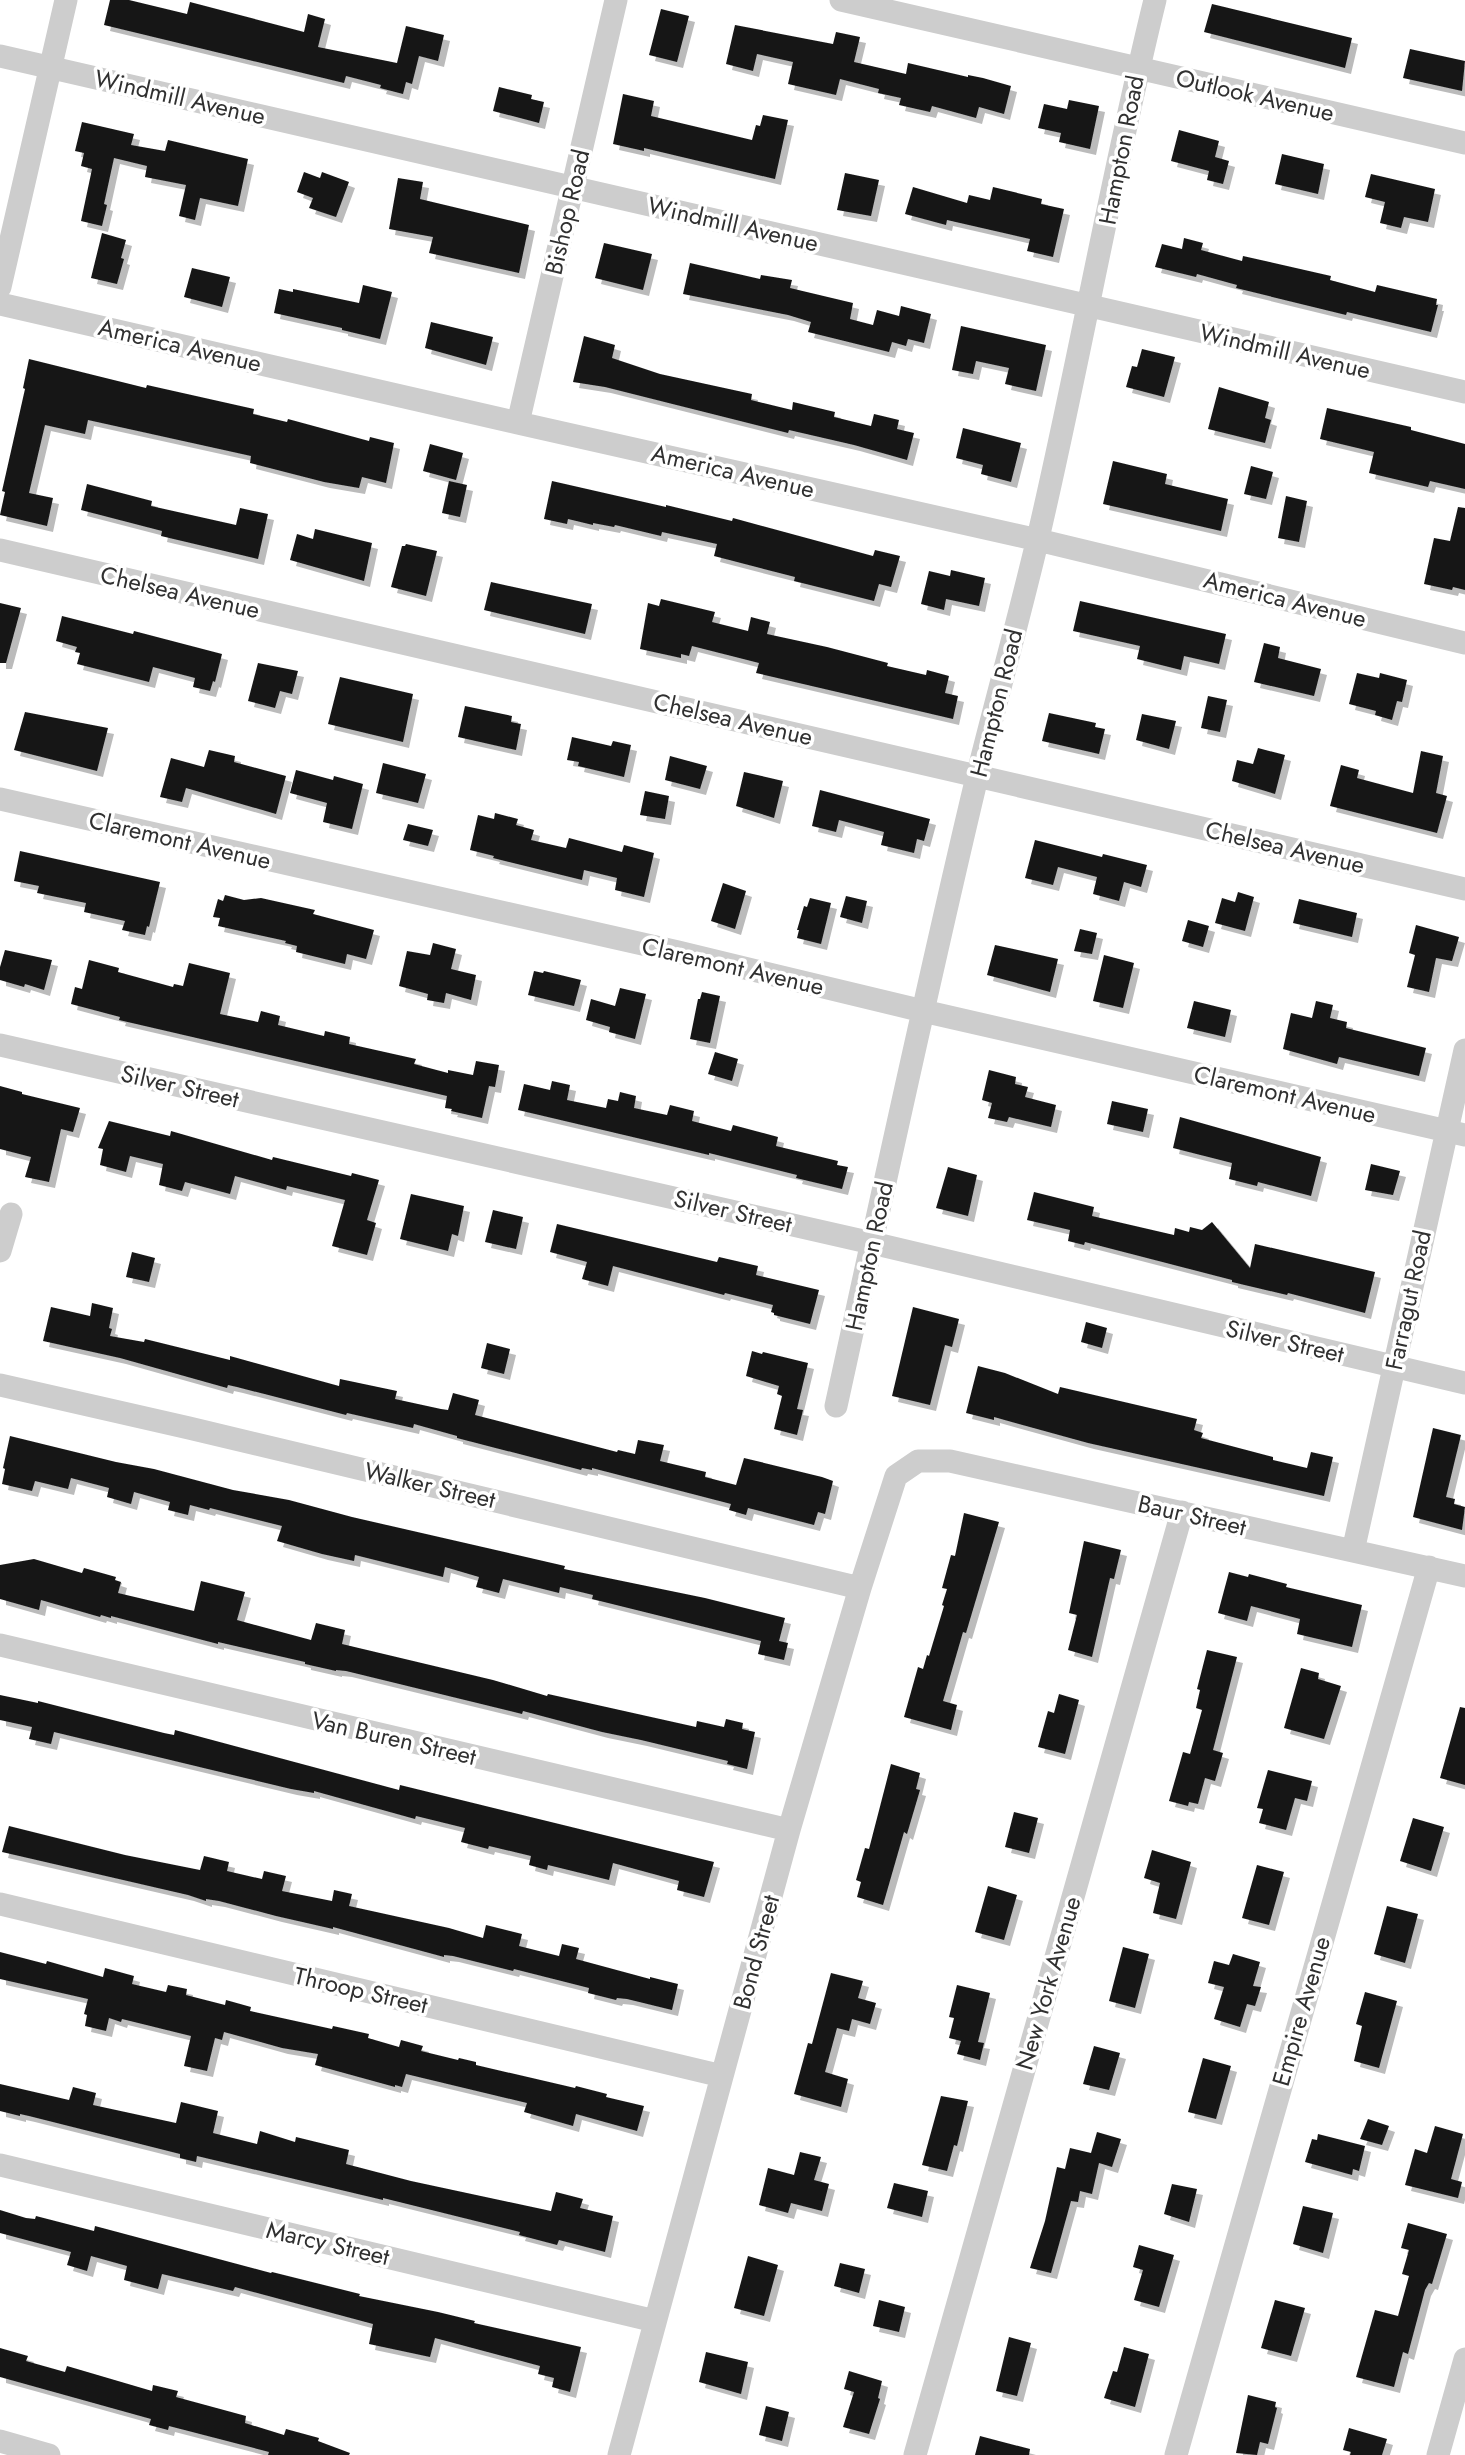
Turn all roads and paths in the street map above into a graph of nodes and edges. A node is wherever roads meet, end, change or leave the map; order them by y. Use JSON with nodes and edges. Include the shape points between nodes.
{"nodes":[{"id":1,"x":66,"y":0,"type":"edge"},
{"id":2,"x":616,"y":0,"type":"edge"},
{"id":3,"x":841,"y":0,"type":"edge"},
{"id":4,"x":1154,"y":0,"type":"edge"},
{"id":5,"x":0,"y":56,"type":"edge"},
{"id":6,"x":50,"y":68,"type":"junction"},
{"id":7,"x":1138,"y":68,"type":"junction"},
{"id":8,"x":1465,"y":143,"type":"edge"},
{"id":9,"x":573,"y":186,"type":"junction"},
{"id":10,"x":0,"y":287,"type":"edge"},
{"id":11,"x":0,"y":304,"type":"edge"},
{"id":12,"x":1090,"y":307,"type":"junction"},
{"id":13,"x":1465,"y":392,"type":"edge"},
{"id":14,"x":518,"y":423,"type":"junction"},
{"id":15,"x":1038,"y":540,"type":"junction"},
{"id":16,"x":0,"y":550,"type":"edge"},
{"id":17,"x":1465,"y":643,"type":"edge"},
{"id":18,"x":978,"y":776,"type":"junction"},
{"id":19,"x":0,"y":799,"type":"edge"},
{"id":20,"x":1465,"y":889,"type":"edge"},
{"id":21,"x":923,"y":1011,"type":"junction"},
{"id":22,"x":0,"y":1045,"type":"edge"},
{"id":23,"x":1465,"y":1050,"type":"edge"},
{"id":24,"x":1455,"y":1133,"type":"edge"},
{"id":25,"x":11,"y":1214,"type":"dead end"},
{"id":26,"x":872,"y":1243,"type":"junction"},
{"id":27,"x":0,"y":1251,"type":"edge"},
{"id":28,"x":1394,"y":1366,"type":"junction"},
{"id":29,"x":1465,"y":1382,"type":"edge"},
{"id":30,"x":0,"y":1385,"type":"edge"},
{"id":31,"x":836,"y":1406,"type":"dead end"},
{"id":32,"x":918,"y":1461,"type":"joint"},
{"id":33,"x":1182,"y":1512,"type":"junction"},
{"id":34,"x":1353,"y":1551,"type":"junction"},
{"id":35,"x":1429,"y":1567,"type":"junction"},
{"id":36,"x":1465,"y":1576,"type":"edge"},
{"id":37,"x":860,"y":1588,"type":"junction"},
{"id":38,"x":0,"y":1645,"type":"edge"},
{"id":39,"x":789,"y":1830,"type":"junction"},
{"id":40,"x":0,"y":1904,"type":"edge"},
{"id":41,"x":722,"y":2076,"type":"junction"},
{"id":42,"x":0,"y":2165,"type":"edge"},
{"id":43,"x":655,"y":2321,"type":"junction"},
{"id":44,"x":1465,"y":2359,"type":"edge"},
{"id":45,"x":0,"y":2441,"type":"edge"},
{"id":46,"x":49,"y":2455,"type":"edge"},
{"id":47,"x":619,"y":2455,"type":"edge"},
{"id":48,"x":915,"y":2455,"type":"edge"},
{"id":49,"x":1176,"y":2455,"type":"edge"},
{"id":50,"x":1438,"y":2455,"type":"edge"}],
"edges":[{"from":1,"to":6,"type":"street"},
{"from":2,"to":9,"type":"street","name":"Bishop Road"},
{"from":3,"to":7,"type":"street","name":"Outlook Avenue"},
{"from":4,"to":7,"type":"street","name":"Hampton Road"},
{"from":5,"to":6,"type":"street","name":"Windmill Avenue"},
{"from":6,"to":9,"type":"street","name":"Windmill Avenue"},
{"from":6,"to":10,"type":"street"},
{"from":7,"to":8,"type":"street","name":"Outlook Avenue"},
{"from":7,"to":12,"type":"street","name":"Hampton Road"},
{"from":9,"to":12,"type":"street","name":"Windmill Avenue"},
{"from":9,"to":14,"type":"street","name":"Bishop Road"},
{"from":11,"to":14,"type":"street","name":"America Avenue"},
{"from":12,"to":13,"type":"street","name":"Windmill Avenue"},
{"from":12,"to":15,"type":"street","name":"Hampton Road"},
{"from":14,"to":15,"type":"street","name":"America Avenue"},
{"from":15,"to":17,"type":"street","name":"America Avenue"},
{"from":15,"to":18,"type":"street","name":"Hampton Road"},
{"from":16,"to":18,"type":"street","name":"Chelsea Avenue"},
{"from":18,"to":20,"type":"street","name":"Chelsea Avenue"},
{"from":18,"to":21,"type":"street","name":"Hampton Road"},
{"from":19,"to":21,"type":"street","name":"Claremont Avenue"},
{"from":21,"to":24,"type":"street","name":"Claremont Avenue"},
{"from":21,"to":26,"type":"street","name":"Hampton Road"},
{"from":22,"to":26,"type":"street","name":"Silver Street"},
{"from":23,"to":24,"type":"street","name":"Farragut Road"},
{"from":24,"to":28,"type":"street","name":"Farragut Road"},
{"from":25,"to":27,"type":"street"},
{"from":26,"to":28,"type":"street","name":"Silver Street"},
{"from":26,"to":31,"type":"street","name":"Hampton Road"},
{"from":28,"to":29,"type":"street","name":"Silver Street"},
{"from":28,"to":34,"type":"street","name":"Farragut Road"},
{"from":30,"to":37,"type":"street","name":"Walker Street"},
{"from":32,"to":33,"type":"street","name":"Baur Street","via":[[950,1461]]},
{"from":32,"to":37,"type":"street","name":"Bond Street","via":[[896,1476]]},
{"from":33,"to":34,"type":"street","name":"Baur Street"},
{"from":33,"to":48,"type":"street","name":"New York Avenue"},
{"from":34,"to":35,"type":"street","name":"Baur Street"},
{"from":35,"to":36,"type":"street","name":"Baur Street"},
{"from":35,"to":49,"type":"street","name":"Empire Avenue"},
{"from":37,"to":39,"type":"street","name":"Bond Street"},
{"from":38,"to":39,"type":"street","name":"Van Buren Street"},
{"from":39,"to":41,"type":"street","name":"Bond Street"},
{"from":40,"to":41,"type":"street","name":"Throop Street"},
{"from":41,"to":43,"type":"street","name":"Bond Street"},
{"from":42,"to":43,"type":"street","name":"Marcy Street"},
{"from":43,"to":47,"type":"street","name":"Bond Street"},
{"from":44,"to":50,"type":"street"},
{"from":45,"to":46,"type":"street"}]}
